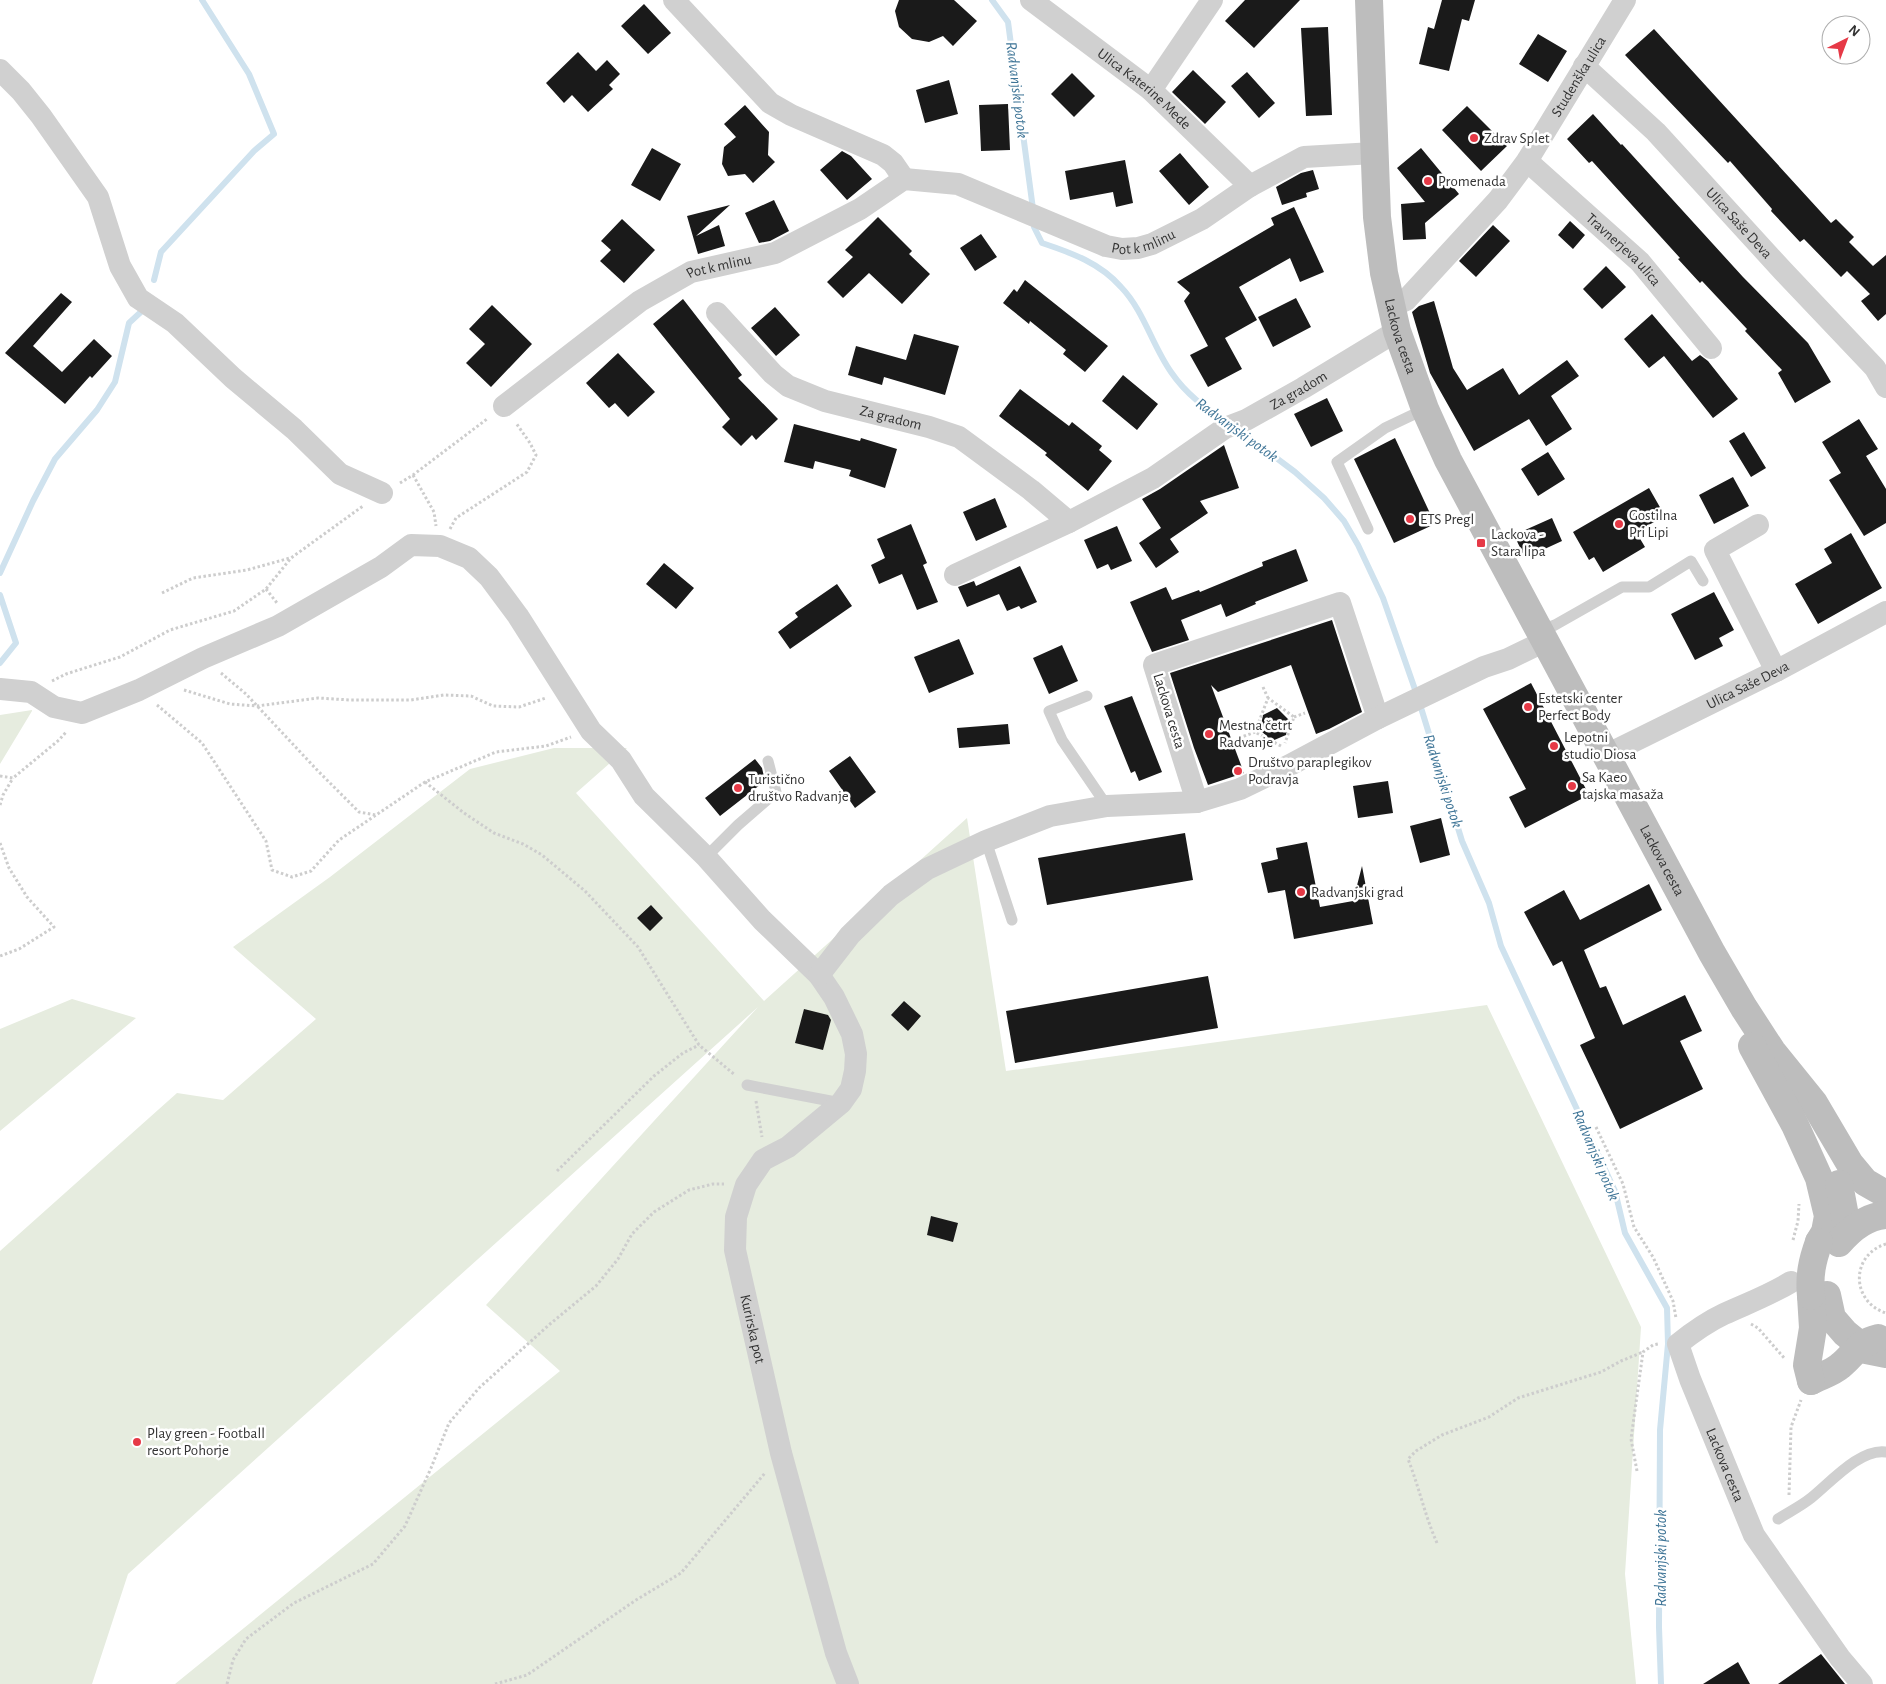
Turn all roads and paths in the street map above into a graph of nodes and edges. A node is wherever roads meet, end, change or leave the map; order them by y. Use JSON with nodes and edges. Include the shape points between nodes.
{"nodes":[{"id":1,"x":674,"y":0,"type":"edge"},
{"id":2,"x":1030,"y":0,"type":"edge"},
{"id":3,"x":1212,"y":0,"type":"edge"},
{"id":4,"x":1369,"y":0,"type":"edge"},
{"id":5,"x":1626,"y":0,"type":"edge"},
{"id":6,"x":1584,"y":66,"type":"junction"},
{"id":7,"x":0,"y":70,"type":"edge"},
{"id":8,"x":1151,"y":90,"type":"junction"},
{"id":9,"x":1374,"y":153,"type":"junction"},
{"id":10,"x":1527,"y":161,"type":"junction"},
{"id":11,"x":904,"y":179,"type":"junction"},
{"id":12,"x":1250,"y":186,"type":"junction"},
{"id":13,"x":718,"y":313,"type":"dead end"},
{"id":14,"x":1394,"y":319,"type":"junction"},
{"id":15,"x":1711,"y":348,"type":"dead end"},
{"id":16,"x":1886,"y":387,"type":"edge"},
{"id":17,"x":504,"y":406,"type":"junction"},
{"id":18,"x":1425,"y":409,"type":"junction"},
{"id":19,"x":413,"y":475,"type":"junction"},
{"id":20,"x":382,"y":493,"type":"junction"},
{"id":21,"x":1069,"y":522,"type":"junction"},
{"id":22,"x":1758,"y":526,"type":"dead end"},
{"id":23,"x":1368,"y":529,"type":"dead end"},
{"id":24,"x":440,"y":546,"type":"junction"},
{"id":25,"x":290,"y":558,"type":"junction"},
{"id":26,"x":955,"y":575,"type":"dead end"},
{"id":27,"x":1703,"y":581,"type":"dead end"},
{"id":28,"x":162,"y":593,"type":"dead end"},
{"id":29,"x":1886,"y":612,"type":"edge"},
{"id":30,"x":1542,"y":636,"type":"junction"},
{"id":31,"x":203,"y":658,"type":"junction"},
{"id":32,"x":1776,"y":671,"type":"junction"},
{"id":33,"x":148,"y":686,"type":"junction"},
{"id":34,"x":1263,"y":687,"type":"dead end"},
{"id":35,"x":0,"y":689,"type":"edge"},
{"id":36,"x":31,"y":692,"type":"junction"},
{"id":37,"x":566,"y":692,"type":"junction"},
{"id":38,"x":1087,"y":696,"type":"dead end"},
{"id":39,"x":1268,"y":698,"type":"junction"},
{"id":40,"x":258,"y":706,"type":"junction"},
{"id":41,"x":82,"y":713,"type":"junction"},
{"id":42,"x":1305,"y":714,"type":"dead end"},
{"id":43,"x":1294,"y":718,"type":"junction"},
{"id":44,"x":1378,"y":718,"type":"junction"},
{"id":45,"x":590,"y":731,"type":"junction"},
{"id":46,"x":1255,"y":732,"type":"junction"},
{"id":47,"x":1239,"y":738,"type":"dead end"},
{"id":48,"x":1606,"y":755,"type":"junction"},
{"id":49,"x":768,"y":761,"type":"dead end"},
{"id":50,"x":0,"y":776,"type":"edge"},
{"id":51,"x":13,"y":778,"type":"junction"},
{"id":52,"x":425,"y":782,"type":"junction"},
{"id":53,"x":1197,"y":802,"type":"junction"},
{"id":54,"x":0,"y":805,"type":"edge"},
{"id":55,"x":1107,"y":806,"type":"junction"},
{"id":56,"x":376,"y":815,"type":"junction"},
{"id":57,"x":986,"y":841,"type":"junction"},
{"id":58,"x":0,"y":843,"type":"edge"},
{"id":59,"x":706,"y":857,"type":"junction"},
{"id":60,"x":1012,"y":920,"type":"dead end"},
{"id":61,"x":0,"y":956,"type":"edge"},
{"id":62,"x":819,"y":975,"type":"junction"},
{"id":63,"x":1744,"y":1008,"type":"junction"},
{"id":64,"x":699,"y":1045,"type":"junction"},
{"id":65,"x":1772,"y":1051,"type":"junction"},
{"id":66,"x":747,"y":1086,"type":"junction"},
{"id":67,"x":841,"y":1103,"type":"junction"},
{"id":68,"x":1596,"y":1126,"type":"dead end"},
{"id":69,"x":764,"y":1160,"type":"junction"},
{"id":70,"x":557,"y":1171,"type":"dead end"},
{"id":71,"x":746,"y":1185,"type":"junction"},
{"id":72,"x":1884,"y":1204,"type":"edge"},
{"id":73,"x":1834,"y":1240,"type":"junction"},
{"id":74,"x":1886,"y":1244,"type":"edge"},
{"id":75,"x":1815,"y":1298,"type":"junction"},
{"id":76,"x":1886,"y":1313,"type":"edge"},
{"id":77,"x":1723,"y":1314,"type":"junction"},
{"id":78,"x":1670,"y":1344,"type":"junction"},
{"id":79,"x":1874,"y":1349,"type":"edge"},
{"id":80,"x":1643,"y":1352,"type":"junction"},
{"id":81,"x":1811,"y":1381,"type":"junction"},
{"id":82,"x":1886,"y":1452,"type":"edge"},
{"id":83,"x":781,"y":1453,"type":"junction"},
{"id":84,"x":1637,"y":1471,"type":"dead end"},
{"id":85,"x":1778,"y":1519,"type":"joint"},
{"id":86,"x":1437,"y":1543,"type":"dead end"},
{"id":87,"x":227,"y":1684,"type":"edge"},
{"id":88,"x":495,"y":1684,"type":"edge"},
{"id":89,"x":848,"y":1684,"type":"edge"},
{"id":90,"x":1862,"y":1684,"type":"edge"}],
"edges":[{"from":1,"to":11,"type":"street","via":[[770,103],[884,155]]},
{"from":2,"to":8,"type":"street","name":"Ulica Katerine Mede"},
{"from":3,"to":8,"type":"street"},
{"from":4,"to":9,"type":"street","name":"Lackova cesta"},
{"from":5,"to":6,"type":"street","name":"Studenška ulica"},
{"from":6,"to":10,"type":"street","name":"Studenška ulica"},
{"from":6,"to":16,"type":"street","name":"Ulica Saše Deva","via":[[1656,132],[1875,368]]},
{"from":7,"to":20,"type":"street","via":[[42,116],[98,197],[120,266],[138,298],[175,323],[340,474]]},
{"from":8,"to":12,"type":"street","name":"Ulica Katerine Mede"},
{"from":9,"to":12,"type":"street","name":"Pot k mlinu","via":[[1304,157]]},
{"from":9,"to":14,"type":"street","name":"Lackova cesta","via":[[1376,217]]},
{"from":10,"to":14,"type":"street","name":"Studenška ulica","via":[[1498,200],[1406,300]]},
{"from":10,"to":15,"type":"street","name":"Travnerjeva ulica","via":[[1640,262]]},
{"from":11,"to":12,"type":"street","name":"Pot k mlinu","via":[[958,184],[1106,246],[1122,249],[1152,244],[1202,219]]},
{"from":11,"to":17,"type":"street","name":"Pot k mlinu","via":[[860,209],[775,253],[691,272],[640,301]]},
{"from":13,"to":21,"type":"street","name":"Za gradom","via":[[773,374],[788,386],[825,401],[959,437]]},
{"from":14,"to":18,"type":"street","name":"Lackova cesta"},
{"from":14,"to":21,"type":"street","name":"Za gradom","via":[[1303,388],[1246,420],[1224,428],[1152,478]]},
{"from":17,"to":19,"type":"path"},
{"from":17,"to":24,"type":"path","via":[[536,455],[527,472],[456,518]]},
{"from":18,"to":23,"type":"lane","via":[[1386,428],[1337,462]]},
{"from":18,"to":30,"type":"street","name":"Lackova cesta","via":[[1448,460]]},
{"from":19,"to":20,"type":"path"},
{"from":19,"to":24,"type":"path","via":[[434,512]]},
{"from":20,"to":25,"type":"path"},
{"from":21,"to":26,"type":"street","name":"Za gradom"},
{"from":22,"to":32,"type":"street","via":[[1715,550]]},
{"from":24,"to":31,"type":"street","via":[[411,545],[381,567],[278,626]]},
{"from":24,"to":37,"type":"street","name":"Kurirska pot","via":[[468,558],[489,576]]},
{"from":25,"to":28,"type":"path","via":[[247,570],[193,578]]},
{"from":25,"to":36,"type":"path","via":[[266,589],[234,611],[170,630],[120,657],[66,674]]},
{"from":27,"to":30,"type":"lane","via":[[1691,561],[1649,588],[1622,588],[1555,625]]},
{"from":29,"to":32,"type":"street","name":"Ulica Saše Deva"},
{"from":30,"to":44,"type":"street"},
{"from":30,"to":48,"type":"street","name":"Lackova cesta"},
{"from":31,"to":33,"type":"street"},
{"from":31,"to":40,"type":"path"},
{"from":32,"to":48,"type":"street","name":"Ulica Saše Deva"},
{"from":33,"to":40,"type":"path","via":[[230,704]]},
{"from":33,"to":41,"type":"street"},
{"from":33,"to":56,"type":"path","via":[[202,743],[266,841],[272,870],[292,877],[311,871],[338,840]]},
{"from":34,"to":39,"type":"path"},
{"from":35,"to":36,"type":"street"},
{"from":36,"to":41,"type":"street","via":[[54,707]]},
{"from":37,"to":40,"type":"path","via":[[519,708],[493,706],[471,696],[444,695],[411,700],[318,698]]},
{"from":37,"to":45,"type":"street","name":"Kurirska pot"},
{"from":38,"to":55,"type":"lane","via":[[1049,711],[1062,740]]},
{"from":39,"to":43,"type":"path"},
{"from":39,"to":46,"type":"path"},
{"from":40,"to":56,"type":"path","via":[[359,812]]},
{"from":41,"to":51,"type":"path","via":[[59,740]]},
{"from":42,"to":43,"type":"path"},
{"from":43,"to":46,"type":"path","via":[[1283,748]]},
{"from":44,"to":53,"type":"street","via":[[1240,789]]},
{"from":44,"to":53,"type":"street","name":"Lackova cesta","via":[[1340,602],[1154,665]]},
{"from":45,"to":52,"type":"path","via":[[546,746],[496,752]]},
{"from":45,"to":59,"type":"street","name":"Kurirska pot","via":[[620,760],[644,796]]},
{"from":46,"to":47,"type":"path"},
{"from":48,"to":63,"type":"street","name":"Lackova cesta"},
{"from":49,"to":59,"type":"lane","via":[[776,792]]},
{"from":50,"to":51,"type":"path"},
{"from":51,"to":54,"type":"path"},
{"from":52,"to":56,"type":"path"},
{"from":52,"to":64,"type":"path","via":[[464,814],[494,833],[542,855],[585,891],[638,947]]},
{"from":53,"to":55,"type":"street"},
{"from":55,"to":57,"type":"street","via":[[1050,816]]},
{"from":57,"to":60,"type":"lane"},
{"from":57,"to":62,"type":"street","via":[[927,869],[891,895],[850,935]]},
{"from":58,"to":61,"type":"path","via":[[8,868],[27,897],[54,927],[19,949]]},
{"from":59,"to":62,"type":"street","name":"Kurirska pot","via":[[762,920]]},
{"from":62,"to":67,"type":"street","name":"Kurirska pot","via":[[844,1016],[856,1054],[850,1089]]},
{"from":63,"to":65,"type":"street","name":"Lackova cesta"},
{"from":63,"to":73,"type":"street","via":[[1752,1045],[1819,1178],[1828,1216],[1825,1232]]},
{"from":64,"to":66,"type":"path"},
{"from":64,"to":70,"type":"path","via":[[654,1076]]},
{"from":65,"to":72,"type":"street","via":[[1814,1103],[1850,1164]]},
{"from":65,"to":73,"type":"street","via":[[1815,1130],[1838,1181],[1844,1206]]},
{"from":66,"to":67,"type":"lane"},
{"from":66,"to":69,"type":"path","via":[[756,1102]]},
{"from":67,"to":69,"type":"street","name":"Kurirska pot","via":[[788,1147]]},
{"from":68,"to":78,"type":"path","via":[[1624,1184],[1634,1227],[1673,1300]]},
{"from":69,"to":71,"type":"street","name":"Kurirska pot"},
{"from":71,"to":83,"type":"street","name":"Kurirska pot","via":[[736,1217],[734,1250]]},
{"from":71,"to":87,"type":"path","via":[[713,1184],[689,1190],[654,1212],[632,1234],[618,1259],[596,1286],[479,1388],[449,1423],[405,1526],[373,1564],[294,1603],[246,1639],[233,1660]]},
{"from":72,"to":73,"type":"street"},
{"from":73,"to":75,"type":"street","via":[[1826,1276]]},
{"from":74,"to":76,"type":"path","via":[[1865,1258],[1859,1276],[1860,1287],[1870,1305]]},
{"from":75,"to":77,"type":"street","via":[[1771,1295]]},
{"from":75,"to":79,"type":"street","via":[[1845,1333]]},
{"from":75,"to":81,"type":"street","via":[[1808,1365]]},
{"from":77,"to":78,"type":"street"},
{"from":77,"to":81,"type":"path","via":[[1744,1319],[1758,1328],[1792,1368]]},
{"from":78,"to":80,"type":"path","via":[[1653,1345]]},
{"from":78,"to":90,"type":"street","name":"Lackova cesta","via":[[1690,1379],[1754,1535],[1840,1658]]},
{"from":79,"to":81,"type":"street"},
{"from":80,"to":84,"type":"path","via":[[1631,1439]]},
{"from":80,"to":86,"type":"path","via":[[1601,1372],[1518,1398],[1489,1417],[1442,1435],[1416,1451],[1408,1459]]},
{"from":81,"to":85,"type":"path","via":[[1791,1427],[1789,1495]]},
{"from":82,"to":85,"type":"lane","via":[[1864,1457]]},
{"from":83,"to":88,"type":"path","via":[[681,1573],[527,1675]]},
{"from":83,"to":89,"type":"street","name":"Kurirska pot","via":[[836,1653]]}]}
